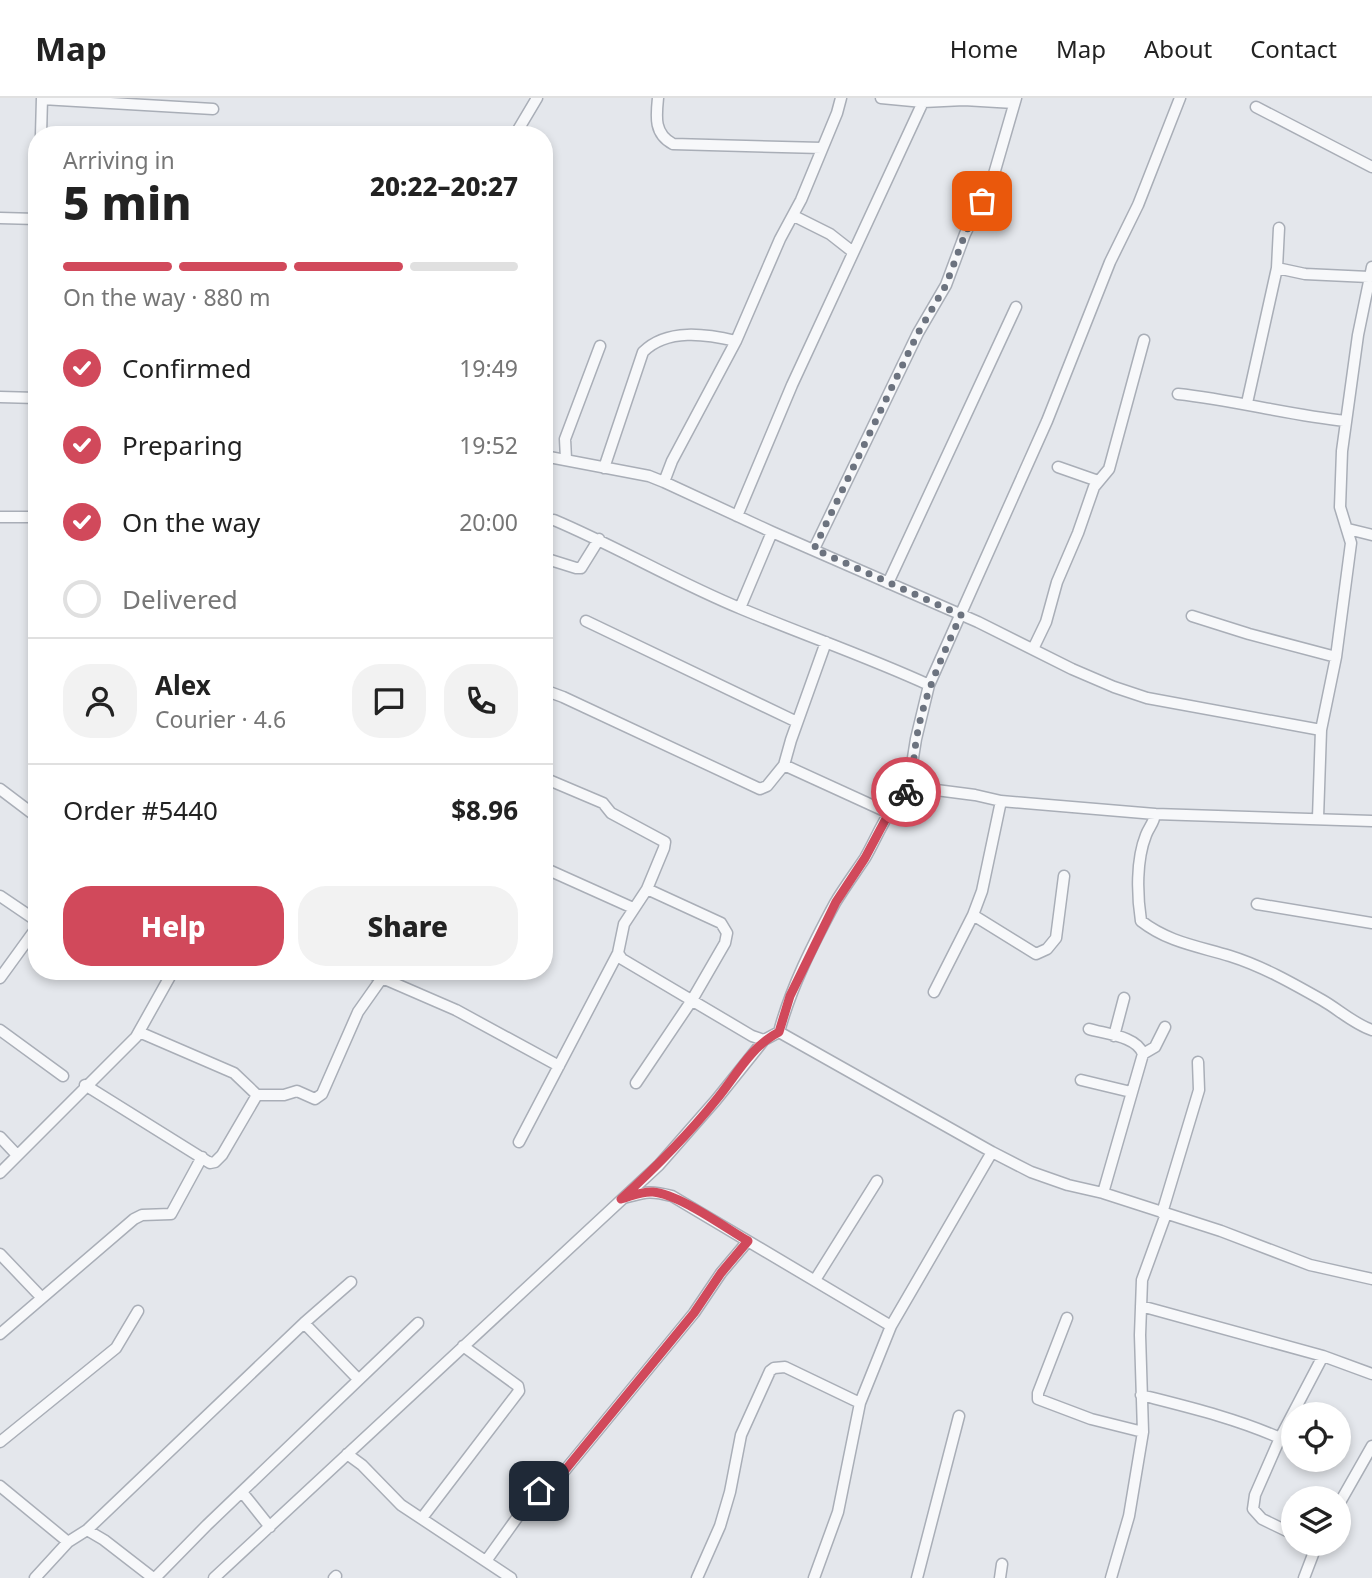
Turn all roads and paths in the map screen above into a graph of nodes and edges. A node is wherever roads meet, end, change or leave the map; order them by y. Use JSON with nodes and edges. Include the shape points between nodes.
{"nodes":[{"id":1,"x":537,"y":98,"type":"edge"},
{"id":2,"x":658,"y":98,"type":"edge"},
{"id":3,"x":841,"y":98,"type":"edge"},
{"id":4,"x":881,"y":98,"type":"edge"},
{"id":5,"x":1180,"y":98,"type":"edge"},
{"id":6,"x":42,"y":99,"type":"edge"},
{"id":7,"x":1015,"y":101,"type":"edge"},
{"id":8,"x":923,"y":102,"type":"junction"},
{"id":9,"x":1256,"y":107,"type":"dead end"},
{"id":10,"x":213,"y":109,"type":"dead end"},
{"id":11,"x":41,"y":126,"type":"edge"},
{"id":12,"x":520,"y":126,"type":"edge"},
{"id":13,"x":822,"y":148,"type":"junction"},
{"id":14,"x":1372,"y":167,"type":"edge"},
{"id":15,"x":794,"y":216,"type":"junction"},
{"id":16,"x":0,"y":218,"type":"edge"},
{"id":17,"x":28,"y":219,"type":"edge"},
{"id":18,"x":1279,"y":228,"type":"dead end"},
{"id":19,"x":853,"y":252,"type":"junction"},
{"id":20,"x":1277,"y":268,"type":"junction"},
{"id":21,"x":1370,"y":272,"type":"edge"},
{"id":22,"x":1016,"y":307,"type":"dead end"},
{"id":23,"x":1144,"y":340,"type":"dead end"},
{"id":24,"x":736,"y":341,"type":"junction"},
{"id":25,"x":600,"y":346,"type":"dead end"},
{"id":26,"x":1178,"y":394,"type":"dead end"},
{"id":27,"x":0,"y":397,"type":"edge"},
{"id":28,"x":28,"y":398,"type":"edge"},
{"id":29,"x":1247,"y":403,"type":"junction"},
{"id":30,"x":1346,"y":421,"type":"junction"},
{"id":31,"x":553,"y":457,"type":"edge"},
{"id":32,"x":566,"y":459,"type":"junction"},
{"id":33,"x":1058,"y":467,"type":"dead end"},
{"id":34,"x":604,"y":468,"type":"junction"},
{"id":35,"x":1098,"y":481,"type":"junction"},
{"id":36,"x":664,"y":482,"type":"junction"},
{"id":37,"x":737,"y":516,"type":"junction"},
{"id":38,"x":0,"y":517,"type":"edge"},
{"id":39,"x":28,"y":517,"type":"edge"},
{"id":40,"x":554,"y":520,"type":"dead end"},
{"id":41,"x":1348,"y":529,"type":"junction"},
{"id":42,"x":772,"y":532,"type":"junction"},
{"id":43,"x":1372,"y":535,"type":"edge"},
{"id":44,"x":598,"y":538,"type":"junction"},
{"id":45,"x":814,"y":549,"type":"junction"},
{"id":46,"x":553,"y":560,"type":"edge"},
{"id":47,"x":888,"y":583,"type":"junction"},
{"id":48,"x":740,"y":608,"type":"junction"},
{"id":49,"x":961,"y":615,"type":"junction"},
{"id":50,"x":1192,"y":616,"type":"dead end"},
{"id":51,"x":586,"y":621,"type":"dead end"},
{"id":52,"x":826,"y":642,"type":"junction"},
{"id":53,"x":1033,"y":649,"type":"junction"},
{"id":54,"x":1336,"y":657,"type":"junction"},
{"id":55,"x":929,"y":685,"type":"junction"},
{"id":56,"x":553,"y":694,"type":"edge"},
{"id":57,"x":797,"y":722,"type":"junction"},
{"id":58,"x":1321,"y":730,"type":"junction"},
{"id":59,"x":784,"y":765,"type":"junction"},
{"id":60,"x":553,"y":782,"type":"edge"},
{"id":61,"x":913,"y":787,"type":"junction"},
{"id":62,"x":0,"y":789,"type":"edge"},
{"id":63,"x":1001,"y":801,"type":"junction"},
{"id":64,"x":28,"y":810,"type":"edge"},
{"id":65,"x":889,"y":813,"type":"junction"},
{"id":66,"x":1155,"y":814,"type":"junction"},
{"id":67,"x":1318,"y":818,"type":"junction"},
{"id":68,"x":1372,"y":821,"type":"edge"},
{"id":69,"x":553,"y":872,"type":"edge"},
{"id":70,"x":1064,"y":876,"type":"dead end"},
{"id":71,"x":647,"y":889,"type":"junction"},
{"id":72,"x":0,"y":896,"type":"edge"},
{"id":73,"x":1257,"y":904,"type":"dead end"},
{"id":74,"x":633,"y":908,"type":"junction"},
{"id":75,"x":28,"y":915,"type":"edge"},
{"id":76,"x":974,"y":915,"type":"junction"},
{"id":77,"x":1372,"y":923,"type":"edge"},
{"id":78,"x":28,"y":939,"type":"edge"},
{"id":79,"x":618,"y":953,"type":"junction"},
{"id":80,"x":0,"y":978,"type":"edge"},
{"id":81,"x":168,"y":980,"type":"edge"},
{"id":82,"x":381,"y":980,"type":"edge"},
{"id":83,"x":387,"y":980,"type":"edge"},
{"id":84,"x":934,"y":992,"type":"dead end"},
{"id":85,"x":1124,"y":998,"type":"dead end"},
{"id":86,"x":692,"y":1000,"type":"junction"},
{"id":87,"x":1165,"y":1027,"type":"dead end"},
{"id":88,"x":1089,"y":1029,"type":"dead end"},
{"id":89,"x":0,"y":1030,"type":"edge"},
{"id":90,"x":1372,"y":1030,"type":"edge"},
{"id":91,"x":139,"y":1032,"type":"junction"},
{"id":92,"x":779,"y":1032,"type":"junction"},
{"id":93,"x":1114,"y":1036,"type":"junction"},
{"id":94,"x":764,"y":1040,"type":"junction"},
{"id":95,"x":1143,"y":1054,"type":"junction"},
{"id":96,"x":1198,"y":1062,"type":"dead end"},
{"id":97,"x":559,"y":1066,"type":"junction"},
{"id":98,"x":63,"y":1076,"type":"dead end"},
{"id":99,"x":1081,"y":1080,"type":"dead end"},
{"id":100,"x":636,"y":1083,"type":"dead end"},
{"id":101,"x":85,"y":1085,"type":"junction"},
{"id":102,"x":1131,"y":1092,"type":"junction"},
{"id":103,"x":257,"y":1095,"type":"junction"},
{"id":104,"x":0,"y":1137,"type":"edge"},
{"id":105,"x":519,"y":1142,"type":"dead end"},
{"id":106,"x":992,"y":1152,"type":"junction"},
{"id":107,"x":17,"y":1156,"type":"junction"},
{"id":108,"x":202,"y":1157,"type":"junction"},
{"id":109,"x":0,"y":1173,"type":"edge"},
{"id":110,"x":877,"y":1181,"type":"dead end"},
{"id":111,"x":1103,"y":1193,"type":"junction"},
{"id":112,"x":621,"y":1199,"type":"junction"},
{"id":113,"x":1164,"y":1213,"type":"junction"},
{"id":114,"x":748,"y":1241,"type":"junction"},
{"id":115,"x":0,"y":1254,"type":"edge"},
{"id":116,"x":1372,"y":1279,"type":"edge"},
{"id":117,"x":815,"y":1280,"type":"junction"},
{"id":118,"x":351,"y":1282,"type":"dead end"},
{"id":119,"x":42,"y":1298,"type":"junction"},
{"id":120,"x":1141,"y":1306,"type":"junction"},
{"id":121,"x":138,"y":1311,"type":"dead end"},
{"id":122,"x":1067,"y":1318,"type":"dead end"},
{"id":123,"x":304,"y":1323,"type":"junction"},
{"id":124,"x":418,"y":1323,"type":"dead end"},
{"id":125,"x":891,"y":1326,"type":"junction"},
{"id":126,"x":0,"y":1334,"type":"edge"},
{"id":127,"x":463,"y":1346,"type":"junction"},
{"id":128,"x":1323,"y":1356,"type":"junction"},
{"id":129,"x":1372,"y":1374,"type":"edge"},
{"id":130,"x":358,"y":1379,"type":"junction"},
{"id":131,"x":1141,"y":1395,"type":"junction"},
{"id":132,"x":860,"y":1404,"type":"junction"},
{"id":133,"x":959,"y":1416,"type":"dead end"},
{"id":134,"x":1143,"y":1432,"type":"junction"},
{"id":135,"x":1280,"y":1438,"type":"junction"},
{"id":136,"x":0,"y":1443,"type":"edge"},
{"id":137,"x":1372,"y":1446,"type":"edge"},
{"id":138,"x":347,"y":1454,"type":"junction"},
{"id":139,"x":0,"y":1486,"type":"edge"},
{"id":140,"x":1349,"y":1486,"type":"edge"},
{"id":141,"x":242,"y":1492,"type":"junction"},
{"id":142,"x":422,"y":1518,"type":"junction"},
{"id":143,"x":270,"y":1527,"type":"junction"},
{"id":144,"x":1281,"y":1528,"type":"edge"},
{"id":145,"x":87,"y":1530,"type":"junction"},
{"id":146,"x":68,"y":1542,"type":"junction"},
{"id":147,"x":1311,"y":1556,"type":"edge"},
{"id":148,"x":486,"y":1561,"type":"junction"},
{"id":149,"x":1002,"y":1564,"type":"dead end"},
{"id":150,"x":35,"y":1578,"type":"edge"},
{"id":151,"x":154,"y":1578,"type":"edge"},
{"id":152,"x":214,"y":1578,"type":"edge"},
{"id":153,"x":511,"y":1578,"type":"edge"},
{"id":154,"x":697,"y":1578,"type":"edge"},
{"id":155,"x":814,"y":1578,"type":"edge"},
{"id":156,"x":917,"y":1578,"type":"edge"},
{"id":157,"x":1000,"y":1578,"type":"edge"},
{"id":158,"x":1111,"y":1578,"type":"edge"},
{"id":159,"x":1304,"y":1578,"type":"edge"}],
"edges":[{"from":1,"to":12,"type":"street"},
{"from":2,"to":13,"type":"street","via":[[657,128],[673,145]]},
{"from":3,"to":13,"type":"street"},
{"from":4,"to":8,"type":"street"},
{"from":5,"to":49,"type":"street","via":[[1047,421]]},
{"from":6,"to":10,"type":"street"},
{"from":6,"to":11,"type":"street"},
{"from":7,"to":8,"type":"street"},
{"from":7,"to":45,"type":"street","via":[[994,174],[946,285],[918,333]]},
{"from":8,"to":19,"type":"street"},
{"from":9,"to":14,"type":"street"},
{"from":13,"to":15,"type":"street"},
{"from":15,"to":19,"type":"street"},
{"from":15,"to":24,"type":"street"},
{"from":16,"to":17,"type":"street"},
{"from":18,"to":20,"type":"street"},
{"from":19,"to":37,"type":"street"},
{"from":20,"to":21,"type":"street","via":[[1306,274]]},
{"from":20,"to":29,"type":"street"},
{"from":21,"to":30,"type":"street"},
{"from":22,"to":47,"type":"street"},
{"from":23,"to":35,"type":"street","via":[[1109,469]]},
{"from":24,"to":34,"type":"street","via":[[688,335],[651,345],[643,352]]},
{"from":24,"to":36,"type":"street"},
{"from":25,"to":32,"type":"street","via":[[565,439]]},
{"from":26,"to":29,"type":"street"},
{"from":27,"to":28,"type":"street"},
{"from":29,"to":30,"type":"street"},
{"from":30,"to":41,"type":"street","via":[[1339,489]]},
{"from":31,"to":32,"type":"street"},
{"from":32,"to":34,"type":"street"},
{"from":33,"to":35,"type":"street"},
{"from":34,"to":36,"type":"street"},
{"from":35,"to":53,"type":"street"},
{"from":36,"to":37,"type":"street"},
{"from":37,"to":42,"type":"street"},
{"from":38,"to":39,"type":"street"},
{"from":40,"to":44,"type":"street"},
{"from":41,"to":43,"type":"street"},
{"from":41,"to":54,"type":"street","via":[[1351,543]]},
{"from":42,"to":45,"type":"street"},
{"from":42,"to":48,"type":"street"},
{"from":44,"to":46,"type":"street","via":[[581,568]]},
{"from":44,"to":48,"type":"street"},
{"from":45,"to":47,"type":"street"},
{"from":47,"to":49,"type":"street"},
{"from":48,"to":52,"type":"street"},
{"from":49,"to":53,"type":"street"},
{"from":49,"to":55,"type":"street"},
{"from":50,"to":54,"type":"street"},
{"from":51,"to":57,"type":"street"},
{"from":52,"to":55,"type":"street"},
{"from":52,"to":57,"type":"street"},
{"from":53,"to":58,"type":"street","via":[[1147,698]]},
{"from":54,"to":58,"type":"street"},
{"from":55,"to":61,"type":"street","via":[[912,764]]},
{"from":56,"to":59,"type":"street","via":[[751,787],[767,786]]},
{"from":57,"to":59,"type":"street"},
{"from":58,"to":67,"type":"street"},
{"from":59,"to":65,"type":"street"},
{"from":60,"to":71,"type":"street","via":[[603,803],[611,813],[665,842]]},
{"from":61,"to":63,"type":"street"},
{"from":61,"to":65,"type":"street"},
{"from":62,"to":64,"type":"street"},
{"from":63,"to":66,"type":"street"},
{"from":63,"to":76,"type":"street"},
{"from":65,"to":92,"type":"street","via":[[836,902],[790,996]]},
{"from":66,"to":67,"type":"street"},
{"from":66,"to":90,"type":"street","via":[[1142,858],[1141,921],[1157,933],[1269,972]]},
{"from":67,"to":68,"type":"street"},
{"from":69,"to":74,"type":"street"},
{"from":70,"to":76,"type":"street","via":[[1056,938],[1047,949],[1035,954]]},
{"from":71,"to":74,"type":"street"},
{"from":71,"to":86,"type":"street","via":[[721,923],[727,933]]},
{"from":72,"to":75,"type":"street"},
{"from":73,"to":77,"type":"street"},
{"from":74,"to":79,"type":"street"},
{"from":76,"to":84,"type":"street"},
{"from":78,"to":80,"type":"street"},
{"from":79,"to":86,"type":"street"},
{"from":79,"to":97,"type":"street"},
{"from":81,"to":91,"type":"street"},
{"from":82,"to":103,"type":"street","via":[[358,1012],[319,1097],[298,1091]]},
{"from":83,"to":97,"type":"street","via":[[456,1010]]},
{"from":85,"to":93,"type":"street"},
{"from":86,"to":94,"type":"street"},
{"from":86,"to":100,"type":"street"},
{"from":87,"to":95,"type":"street","via":[[1155,1047]]},
{"from":88,"to":93,"type":"street"},
{"from":89,"to":98,"type":"street"},
{"from":91,"to":101,"type":"street"},
{"from":91,"to":103,"type":"street","via":[[234,1073]]},
{"from":92,"to":94,"type":"street"},
{"from":92,"to":106,"type":"street"},
{"from":93,"to":95,"type":"street","via":[[1134,1042]]},
{"from":94,"to":112,"type":"street","via":[[659,1165]]},
{"from":95,"to":102,"type":"street"},
{"from":96,"to":113,"type":"street","via":[[1199,1090]]},
{"from":97,"to":105,"type":"street"},
{"from":99,"to":102,"type":"street"},
{"from":101,"to":107,"type":"street"},
{"from":101,"to":108,"type":"street"},
{"from":102,"to":111,"type":"street"},
{"from":103,"to":108,"type":"street","via":[[222,1156],[210,1163]]},
{"from":104,"to":107,"type":"street"},
{"from":106,"to":111,"type":"street","via":[[1051,1179]]},
{"from":106,"to":125,"type":"street"},
{"from":107,"to":109,"type":"street"},
{"from":108,"to":119,"type":"street","via":[[171,1214],[134,1219]]},
{"from":110,"to":117,"type":"street"},
{"from":111,"to":113,"type":"street"},
{"from":112,"to":114,"type":"street","via":[[642,1192],[672,1196]]},
{"from":112,"to":127,"type":"street"},
{"from":113,"to":116,"type":"street","via":[[1310,1265]]},
{"from":113,"to":120,"type":"street","via":[[1142,1280]]},
{"from":114,"to":117,"type":"street"},
{"from":114,"to":148,"type":"street","via":[[557,1480],[534,1494]]},
{"from":115,"to":119,"type":"street"},
{"from":117,"to":125,"type":"street"},
{"from":118,"to":123,"type":"street"},
{"from":119,"to":126,"type":"street"},
{"from":120,"to":128,"type":"street"},
{"from":120,"to":131,"type":"street"},
{"from":121,"to":136,"type":"street","via":[[116,1348]]},
{"from":122,"to":134,"type":"street","via":[[1038,1399]]},
{"from":123,"to":130,"type":"street"},
{"from":123,"to":145,"type":"street"},
{"from":124,"to":130,"type":"street"},
{"from":125,"to":132,"type":"street"},
{"from":127,"to":138,"type":"street"},
{"from":127,"to":142,"type":"street","via":[[519,1391]]},
{"from":128,"to":129,"type":"street"},
{"from":128,"to":135,"type":"street"},
{"from":130,"to":141,"type":"street"},
{"from":131,"to":134,"type":"street"},
{"from":131,"to":135,"type":"street","via":[[1215,1413]]},
{"from":132,"to":154,"type":"street","via":[[785,1367],[770,1371],[741,1435],[720,1526]]},
{"from":132,"to":155,"type":"street","via":[[838,1511]]},
{"from":133,"to":156,"type":"street"},
{"from":134,"to":158,"type":"street","via":[[1129,1516]]},
{"from":135,"to":144,"type":"street","via":[[1253,1510]]},
{"from":137,"to":140,"type":"street"},
{"from":138,"to":142,"type":"street","via":[[401,1505]]},
{"from":138,"to":143,"type":"street"},
{"from":139,"to":146,"type":"street"},
{"from":141,"to":143,"type":"street"},
{"from":141,"to":151,"type":"street"},
{"from":142,"to":148,"type":"street"},
{"from":143,"to":152,"type":"street"},
{"from":145,"to":146,"type":"street"},
{"from":145,"to":151,"type":"street"},
{"from":146,"to":150,"type":"street"},
{"from":147,"to":159,"type":"street"},
{"from":148,"to":153,"type":"street"},
{"from":149,"to":157,"type":"street"}]}
